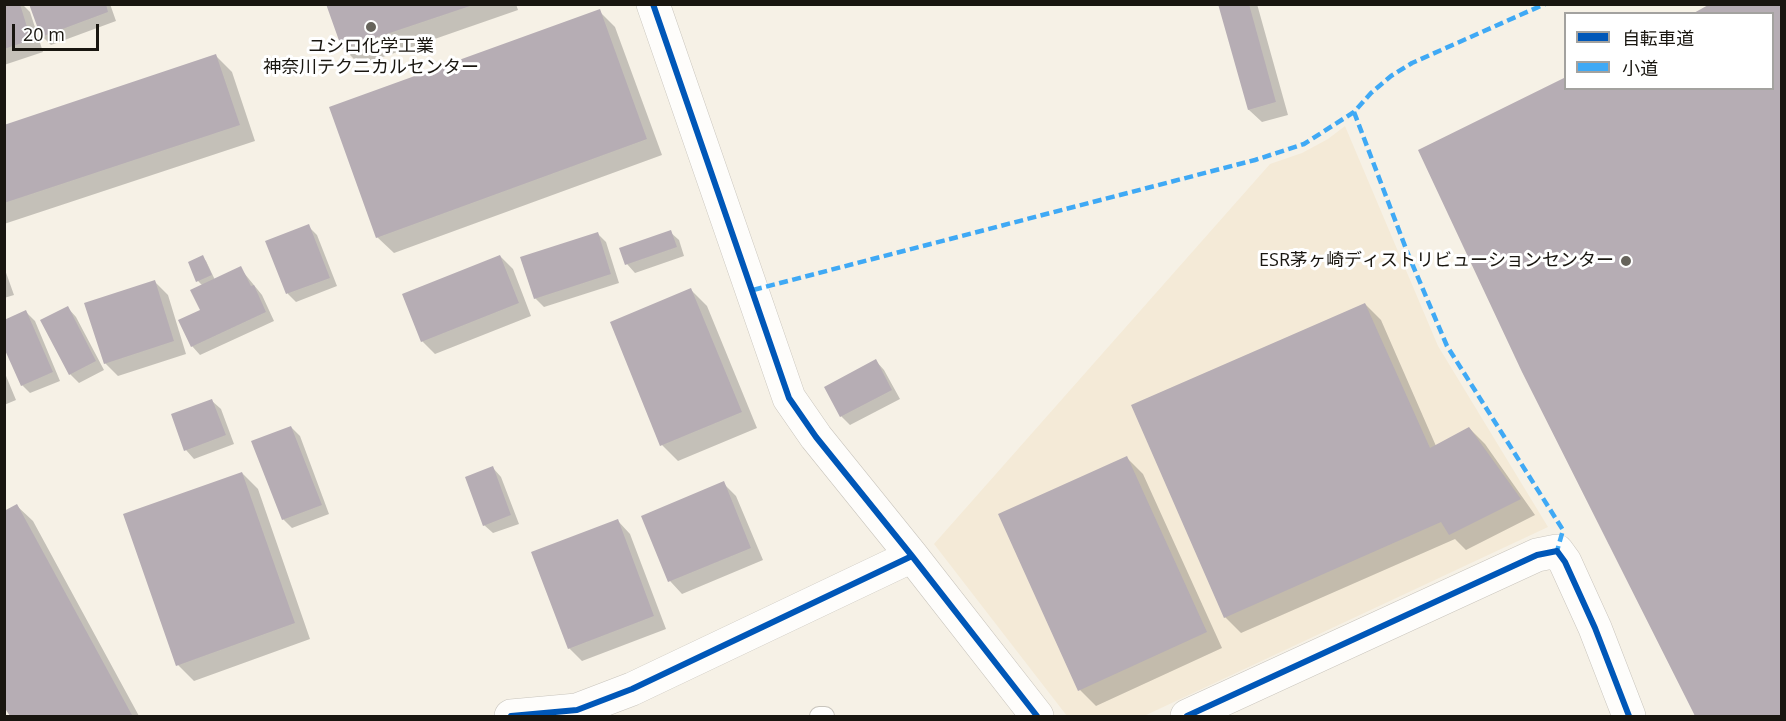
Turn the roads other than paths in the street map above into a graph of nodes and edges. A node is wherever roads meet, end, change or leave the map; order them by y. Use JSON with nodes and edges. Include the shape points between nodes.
{"nodes":[{"id":1,"x":653,"y":4,"type":"edge"},
{"id":2,"x":912,"y":556,"type":"junction"},
{"id":3,"x":511,"y":717,"type":"edge"},
{"id":4,"x":819,"y":717,"type":"edge"},
{"id":5,"x":825,"y":717,"type":"edge"},
{"id":6,"x":1037,"y":717,"type":"edge"},
{"id":7,"x":1187,"y":717,"type":"edge"},
{"id":8,"x":1629,"y":717,"type":"edge"}],
"edges":[{"from":1,"to":2,"type":"street","via":[[789,398]]},
{"from":2,"to":3,"type":"street","via":[[632,689],[577,710]]},
{"from":2,"to":6,"type":"street"},
{"from":4,"to":5,"type":"lane"},
{"from":7,"to":8,"type":"street","via":[[1537,555],[1557,551],[1595,628]]}]}
